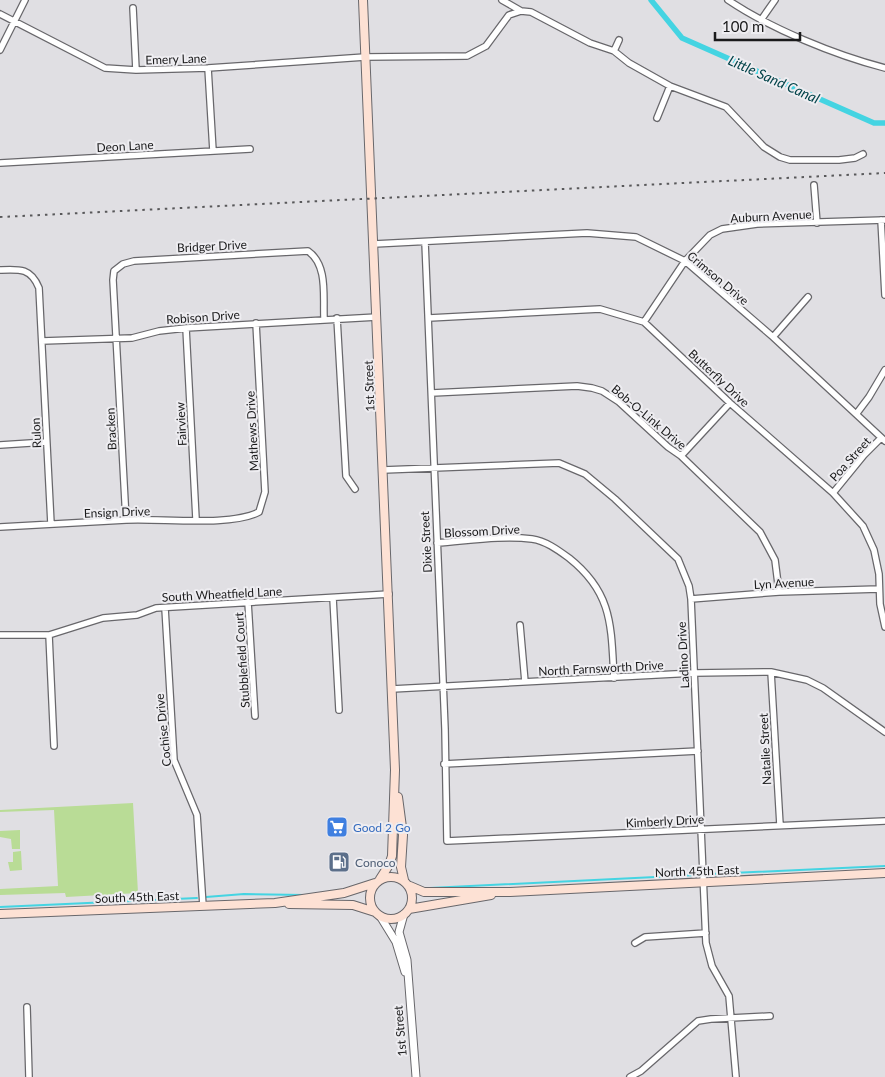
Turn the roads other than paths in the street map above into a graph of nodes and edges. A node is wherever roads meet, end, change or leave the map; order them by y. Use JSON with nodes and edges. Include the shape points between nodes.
{"nodes":[{"id":1,"x":25,"y":0,"type":"edge"},
{"id":2,"x":362,"y":0,"type":"edge"},
{"id":3,"x":502,"y":0,"type":"edge"},
{"id":4,"x":728,"y":0,"type":"edge"},
{"id":5,"x":775,"y":0,"type":"edge"},
{"id":6,"x":133,"y":8,"type":"dead end"},
{"id":7,"x":521,"y":11,"type":"junction"},
{"id":8,"x":0,"y":14,"type":"edge"},
{"id":9,"x":761,"y":20,"type":"junction"},
{"id":10,"x":15,"y":22,"type":"junction"},
{"id":11,"x":619,"y":40,"type":"dead end"},
{"id":12,"x":0,"y":50,"type":"edge"},
{"id":13,"x":614,"y":51,"type":"junction"},
{"id":14,"x":365,"y":57,"type":"junction"},
{"id":15,"x":208,"y":68,"type":"junction"},
{"id":16,"x":885,"y":68,"type":"edge"},
{"id":17,"x":136,"y":70,"type":"junction"},
{"id":18,"x":670,"y":86,"type":"junction"},
{"id":19,"x":657,"y":118,"type":"dead end"},
{"id":20,"x":250,"y":149,"type":"dead end"},
{"id":21,"x":213,"y":152,"type":"junction"},
{"id":22,"x":864,"y":154,"type":"dead end"},
{"id":23,"x":0,"y":163,"type":"edge"},
{"id":24,"x":814,"y":185,"type":"dead end"},
{"id":25,"x":883,"y":220,"type":"edge"},
{"id":26,"x":817,"y":223,"type":"junction"},
{"id":27,"x":425,"y":242,"type":"junction"},
{"id":28,"x":374,"y":244,"type":"junction"},
{"id":29,"x":685,"y":261,"type":"junction"},
{"id":30,"x":0,"y":270,"type":"edge"},
{"id":31,"x":885,"y":295,"type":"edge"},
{"id":32,"x":808,"y":297,"type":"dead end"},
{"id":33,"x":377,"y":317,"type":"junction"},
{"id":34,"x":324,"y":318,"type":"junction"},
{"id":35,"x":337,"y":318,"type":"junction"},
{"id":36,"x":429,"y":318,"type":"junction"},
{"id":37,"x":644,"y":322,"type":"junction"},
{"id":38,"x":256,"y":323,"type":"junction"},
{"id":39,"x":186,"y":328,"type":"junction"},
{"id":40,"x":773,"y":337,"type":"junction"},
{"id":41,"x":116,"y":338,"type":"junction"},
{"id":42,"x":42,"y":341,"type":"junction"},
{"id":43,"x":885,"y":370,"type":"edge"},
{"id":44,"x":432,"y":393,"type":"junction"},
{"id":45,"x":730,"y":403,"type":"junction"},
{"id":46,"x":857,"y":413,"type":"junction"},
{"id":47,"x":883,"y":440,"type":"edge"},
{"id":48,"x":46,"y":442,"type":"junction"},
{"id":49,"x":0,"y":445,"type":"edge"},
{"id":50,"x":681,"y":456,"type":"junction"},
{"id":51,"x":434,"y":468,"type":"junction"},
{"id":52,"x":383,"y":470,"type":"junction"},
{"id":53,"x":354,"y":489,"type":"dead end"},
{"id":54,"x":833,"y":493,"type":"junction"},
{"id":55,"x":235,"y":518,"type":"joint"},
{"id":56,"x":196,"y":519,"type":"junction"},
{"id":57,"x":126,"y":520,"type":"junction"},
{"id":58,"x":51,"y":524,"type":"junction"},
{"id":59,"x":0,"y":527,"type":"edge"},
{"id":60,"x":437,"y":544,"type":"junction"},
{"id":61,"x":879,"y":589,"type":"junction"},
{"id":62,"x":779,"y":592,"type":"junction"},
{"id":63,"x":389,"y":594,"type":"junction"},
{"id":64,"x":333,"y":598,"type":"junction"},
{"id":65,"x":691,"y":599,"type":"junction"},
{"id":66,"x":248,"y":602,"type":"junction"},
{"id":67,"x":165,"y":608,"type":"junction"},
{"id":68,"x":520,"y":625,"type":"dead end"},
{"id":69,"x":885,"y":627,"type":"edge"},
{"id":70,"x":0,"y":635,"type":"edge"},
{"id":71,"x":49,"y":635,"type":"junction"},
{"id":72,"x":772,"y":672,"type":"junction"},
{"id":73,"x":694,"y":673,"type":"junction"},
{"id":74,"x":614,"y":678,"type":"junction"},
{"id":75,"x":525,"y":682,"type":"junction"},
{"id":76,"x":442,"y":686,"type":"junction"},
{"id":77,"x":392,"y":689,"type":"junction"},
{"id":78,"x":339,"y":710,"type":"dead end"},
{"id":79,"x":255,"y":716,"type":"dead end"},
{"id":80,"x":885,"y":732,"type":"edge"},
{"id":81,"x":54,"y":746,"type":"dead end"},
{"id":82,"x":698,"y":751,"type":"junction"},
{"id":83,"x":444,"y":764,"type":"junction"},
{"id":84,"x":395,"y":770,"type":"junction"},
{"id":85,"x":885,"y":821,"type":"edge"},
{"id":86,"x":780,"y":824,"type":"junction"},
{"id":87,"x":702,"y":829,"type":"junction"},
{"id":88,"x":447,"y":841,"type":"joint"},
{"id":89,"x":885,"y":873,"type":"edge"},
{"id":90,"x":378,"y":881,"type":"junction"},
{"id":91,"x":704,"y":882,"type":"junction"},
{"id":92,"x":407,"y":883,"type":"junction"},
{"id":93,"x":510,"y":892,"type":"junction"},
{"id":94,"x":275,"y":902,"type":"junction"},
{"id":95,"x":203,"y":906,"type":"junction"},
{"id":96,"x":407,"y":912,"type":"junction"},
{"id":97,"x":0,"y":914,"type":"edge"},
{"id":98,"x":378,"y":914,"type":"junction"},
{"id":99,"x":706,"y":933,"type":"junction"},
{"id":100,"x":635,"y":943,"type":"dead end"},
{"id":101,"x":408,"y":982,"type":"junction"},
{"id":102,"x":27,"y":1007,"type":"dead end"},
{"id":103,"x":770,"y":1016,"type":"dead end"},
{"id":104,"x":732,"y":1017,"type":"junction"},
{"id":105,"x":642,"y":1074,"type":"edge"},
{"id":106,"x":29,"y":1077,"type":"edge"},
{"id":107,"x":416,"y":1077,"type":"edge"},
{"id":108,"x":630,"y":1077,"type":"edge"},
{"id":109,"x":736,"y":1077,"type":"edge"}],
"edges":[{"from":1,"to":10,"type":"street"},
{"from":2,"to":14,"type":"main road","name":"1st Street"},
{"from":3,"to":7,"type":"street"},
{"from":4,"to":9,"type":"street"},
{"from":5,"to":9,"type":"street"},
{"from":6,"to":17,"type":"street"},
{"from":7,"to":13,"type":"street","via":[[531,12],[590,43]]},
{"from":7,"to":14,"type":"street","name":"Emery Lane","via":[[509,15],[486,46],[467,56]]},
{"from":8,"to":10,"type":"street","name":"Emery Lane"},
{"from":9,"to":16,"type":"street"},
{"from":10,"to":12,"type":"street"},
{"from":10,"to":17,"type":"street","name":"Emery Lane","via":[[105,68]]},
{"from":11,"to":13,"type":"street"},
{"from":13,"to":18,"type":"street"},
{"from":14,"to":15,"type":"street","name":"Emery Lane"},
{"from":14,"to":28,"type":"main road","name":"1st Street"},
{"from":15,"to":17,"type":"street","name":"Emery Lane"},
{"from":15,"to":21,"type":"street"},
{"from":18,"to":19,"type":"street"},
{"from":18,"to":22,"type":"street","via":[[726,107],[764,147],[780,157],[839,160]]},
{"from":20,"to":21,"type":"street","name":"Deon Lane"},
{"from":21,"to":23,"type":"street","name":"Deon Lane"},
{"from":24,"to":26,"type":"street"},
{"from":25,"to":26,"type":"street","name":"Auburn Avenue"},
{"from":25,"to":31,"type":"street"},
{"from":26,"to":29,"type":"street","name":"Auburn Avenue","via":[[757,224],[722,229],[710,235]]},
{"from":27,"to":28,"type":"street","name":"Crimson Drive"},
{"from":27,"to":29,"type":"street","name":"Crimson Drive","via":[[608,233],[636,237]]},
{"from":27,"to":36,"type":"street","name":"Dixie Street"},
{"from":28,"to":33,"type":"main road","name":"1st Street"},
{"from":29,"to":37,"type":"street","name":"Auburn Avenue"},
{"from":29,"to":40,"type":"street","name":"Crimson Drive"},
{"from":30,"to":42,"type":"street","name":"Rulon","via":[[25,271],[34,277],[39,288]]},
{"from":32,"to":40,"type":"street"},
{"from":33,"to":35,"type":"street","name":"Robison Drive"},
{"from":33,"to":52,"type":"main road","name":"1st Street"},
{"from":34,"to":35,"type":"street","name":"Robison Drive"},
{"from":34,"to":38,"type":"street","name":"Robison Drive"},
{"from":34,"to":41,"type":"street","name":"Bridger Drive","via":[[322,267],[308,251],[134,261],[114,271]]},
{"from":35,"to":53,"type":"street","via":[[346,476]]},
{"from":36,"to":37,"type":"street","name":"Butterfly Drive","via":[[600,309]]},
{"from":36,"to":44,"type":"street","name":"Dixie Street"},
{"from":37,"to":45,"type":"street","name":"Butterfly Drive"},
{"from":38,"to":39,"type":"street","name":"Robison Drive"},
{"from":38,"to":55,"type":"street","name":"Mathews Drive","via":[[265,492],[259,512]]},
{"from":39,"to":41,"type":"street","name":"Robison Drive"},
{"from":39,"to":56,"type":"street","name":"Fairview"},
{"from":40,"to":46,"type":"street","name":"Crimson Drive"},
{"from":41,"to":42,"type":"street","name":"Robison Drive"},
{"from":41,"to":57,"type":"street","name":"Bracken"},
{"from":42,"to":48,"type":"street","name":"Rulon"},
{"from":43,"to":46,"type":"street"},
{"from":44,"to":50,"type":"street","name":"Bob-O-Link Drive","via":[[577,386],[602,390]]},
{"from":44,"to":51,"type":"street","name":"Dixie Street"},
{"from":45,"to":50,"type":"street"},
{"from":45,"to":54,"type":"street","name":"Butterfly Drive"},
{"from":46,"to":47,"type":"street","name":"Crimson Drive"},
{"from":47,"to":54,"type":"street","name":"Poa Street","via":[[864,455]]},
{"from":48,"to":49,"type":"street"},
{"from":48,"to":58,"type":"street","name":"Rulon"},
{"from":50,"to":62,"type":"street","name":"Bob-O-Link Drive","via":[[760,532],[775,560]]},
{"from":51,"to":52,"type":"street","name":"Ladino Drive"},
{"from":51,"to":60,"type":"street","name":"Dixie Street"},
{"from":51,"to":65,"type":"street","name":"Ladino Drive","via":[[552,463],[571,467],[616,499],[678,559]]},
{"from":52,"to":63,"type":"main road","name":"1st Street"},
{"from":54,"to":61,"type":"street","name":"Butterfly Drive","via":[[868,534],[879,574]]},
{"from":55,"to":56,"type":"street","name":"Ensign Drive"},
{"from":56,"to":57,"type":"street","name":"Ensign Drive"},
{"from":57,"to":58,"type":"street","name":"Ensign Drive"},
{"from":58,"to":59,"type":"street","name":"Ensign Drive"},
{"from":60,"to":74,"type":"street","name":"Blossom Drive","via":[[532,539],[563,553],[593,582],[606,603]]},
{"from":60,"to":76,"type":"street","name":"Dixie Street"},
{"from":61,"to":62,"type":"street","name":"Lyn Avenue"},
{"from":61,"to":69,"type":"street","name":"Butterfly Drive"},
{"from":62,"to":65,"type":"street","name":"Lyn Avenue"},
{"from":63,"to":64,"type":"street","name":"South Wheatfield Lane"},
{"from":63,"to":77,"type":"main road","name":"1st Street"},
{"from":64,"to":66,"type":"street","name":"South Wheatfield Lane"},
{"from":64,"to":78,"type":"street"},
{"from":65,"to":73,"type":"street","name":"Ladino Drive"},
{"from":66,"to":67,"type":"street","name":"South Wheatfield Lane"},
{"from":66,"to":79,"type":"street","name":"Stubblefield Court"},
{"from":67,"to":71,"type":"street","name":"South Wheatfield Lane","via":[[103,618]]},
{"from":67,"to":95,"type":"street","name":"Cochise Drive","via":[[174,760],[197,814]]},
{"from":68,"to":75,"type":"street"},
{"from":70,"to":71,"type":"street","name":"South Wheatfield Lane"},
{"from":71,"to":81,"type":"street"},
{"from":72,"to":73,"type":"street","name":"North Farnsworth Drive"},
{"from":72,"to":80,"type":"street","name":"North Farnsworth Drive","via":[[794,676],[823,688]]},
{"from":72,"to":86,"type":"street","name":"Natalie Street"},
{"from":73,"to":74,"type":"street","name":"North Farnsworth Drive"},
{"from":73,"to":82,"type":"street","name":"Ladino Drive"},
{"from":74,"to":75,"type":"street","name":"North Farnsworth Drive"},
{"from":75,"to":76,"type":"street","name":"North Farnsworth Drive"},
{"from":76,"to":77,"type":"street","name":"North Farnsworth Drive"},
{"from":76,"to":83,"type":"street","name":"Dixie Street"},
{"from":77,"to":84,"type":"main road","name":"1st Street"},
{"from":82,"to":83,"type":"street"},
{"from":82,"to":87,"type":"street","name":"Ladino Drive"},
{"from":83,"to":88,"type":"street","name":"Dixie Street"},
{"from":84,"to":90,"type":"main road","via":[[391,860]]},
{"from":84,"to":92,"type":"main road","via":[[403,834],[401,867]]},
{"from":85,"to":86,"type":"street","name":"Kimberly Drive"},
{"from":86,"to":87,"type":"street","name":"Kimberly Drive"},
{"from":87,"to":88,"type":"street","name":"Kimberly Drive"},
{"from":87,"to":91,"type":"street","name":"Ladino Drive"},
{"from":89,"to":91,"type":"main road","name":"North 45th East"},
{"from":90,"to":92,"type":"main road","via":[[394,876]]},
{"from":90,"to":94,"type":"main road","name":"South 45th East","via":[[350,892]]},
{"from":90,"to":98,"type":"main road","via":[[370,896]]},
{"from":91,"to":93,"type":"main road","name":"North 45th East"},
{"from":91,"to":99,"type":"street","name":"Ladino Drive"},
{"from":92,"to":93,"type":"main road","name":"North 45th East","via":[[424,892]]},
{"from":92,"to":96,"type":"main road","via":[[412,896]]},
{"from":93,"to":96,"type":"main road","name":"North 45th East"},
{"from":94,"to":95,"type":"main road","name":"South 45th East"},
{"from":94,"to":98,"type":"main road","name":"South 45th East","via":[[353,905]]},
{"from":95,"to":97,"type":"main road","name":"South 45th East"},
{"from":96,"to":98,"type":"main road","via":[[391,919]]},
{"from":96,"to":101,"type":"street","name":"1st Street","via":[[399,932],[407,960]]},
{"from":98,"to":101,"type":"street","name":"1st Street","via":[[396,942]]},
{"from":99,"to":100,"type":"street","via":[[645,937]]},
{"from":99,"to":104,"type":"street","name":"Ladino Drive","via":[[708,955],[726,988]]},
{"from":101,"to":107,"type":"street","name":"1st Street"},
{"from":102,"to":106,"type":"street"},
{"from":103,"to":104,"type":"street"},
{"from":104,"to":105,"type":"street","via":[[698,1021]]},
{"from":104,"to":109,"type":"street","name":"Ladino Drive"},
{"from":105,"to":108,"type":"street"}]}
